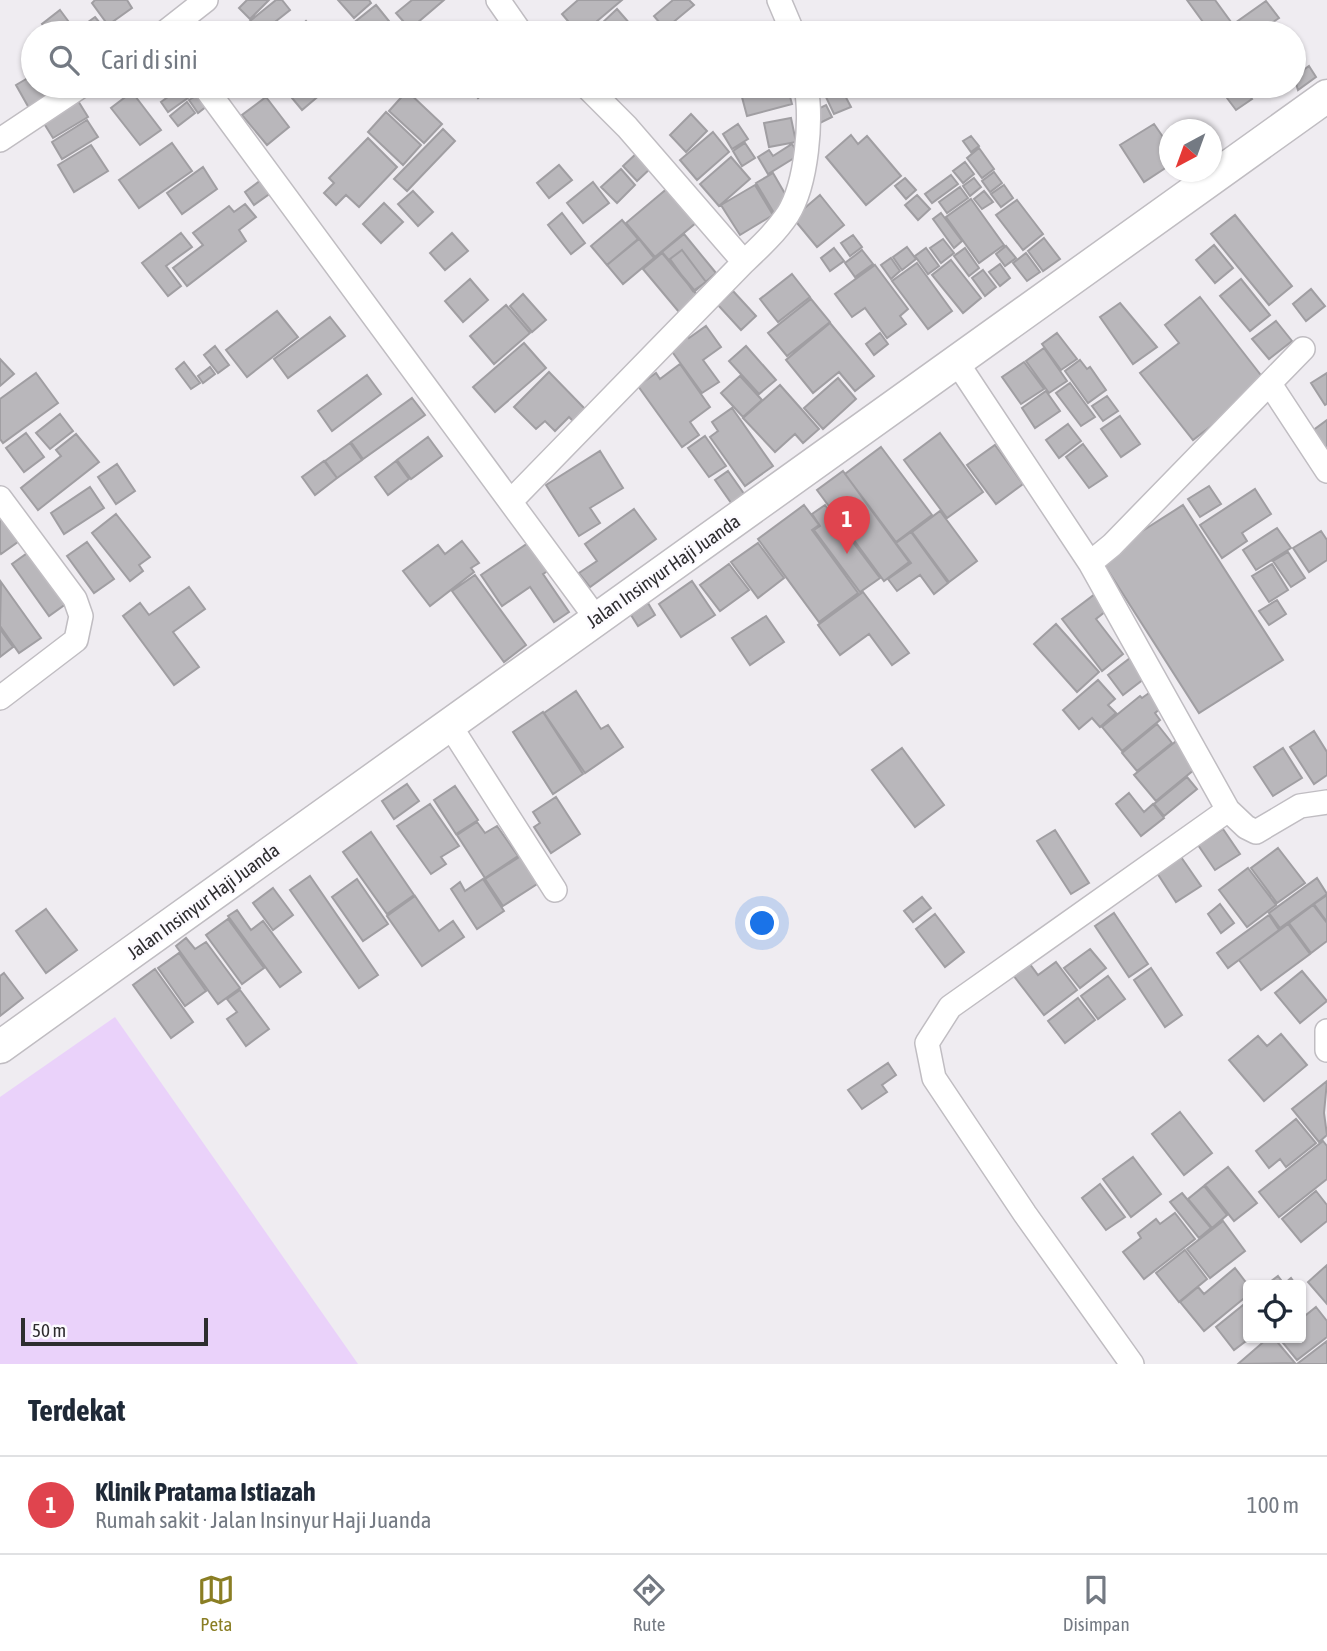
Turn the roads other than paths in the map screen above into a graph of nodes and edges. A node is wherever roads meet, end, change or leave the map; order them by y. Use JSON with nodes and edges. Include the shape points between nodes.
{"nodes":[{"id":1,"x":498,"y":0,"type":"edge"},
{"id":2,"x":779,"y":0,"type":"edge"},
{"id":3,"x":201,"y":1,"type":"edge"},
{"id":4,"x":178,"y":21,"type":"edge"},
{"id":5,"x":513,"y":21,"type":"edge"},
{"id":6,"x":788,"y":21,"type":"edge"},
{"id":7,"x":1327,"y":96,"type":"edge"},
{"id":8,"x":63,"y":98,"type":"edge"},
{"id":9,"x":213,"y":98,"type":"edge"},
{"id":10,"x":598,"y":98,"type":"edge"},
{"id":11,"x":808,"y":98,"type":"edge"},
{"id":12,"x":0,"y":140,"type":"edge"},
{"id":13,"x":744,"y":262,"type":"junction"},
{"id":14,"x":1303,"y":349,"type":"dead end"},
{"id":15,"x":958,"y":364,"type":"junction"},
{"id":16,"x":1270,"y":384,"type":"junction"},
{"id":17,"x":1327,"y":471,"type":"edge"},
{"id":18,"x":0,"y":498,"type":"edge"},
{"id":19,"x":511,"y":501,"type":"junction"},
{"id":20,"x":1090,"y":563,"type":"junction"},
{"id":21,"x":596,"y":618,"type":"junction"},
{"id":22,"x":0,"y":698,"type":"edge"},
{"id":23,"x":449,"y":724,"type":"junction"},
{"id":24,"x":1327,"y":802,"type":"edge"},
{"id":25,"x":1228,"y":810,"type":"junction"},
{"id":26,"x":555,"y":890,"type":"dead end"},
{"id":27,"x":1327,"y":1031,"type":"edge"},
{"id":28,"x":0,"y":1047,"type":"edge"},
{"id":29,"x":1327,"y":1050,"type":"edge"},
{"id":30,"x":1132,"y":1364,"type":"edge"}],
"edges":[{"from":1,"to":5,"type":"street"},
{"from":2,"to":6,"type":"street"},
{"from":3,"to":4,"type":"street"},
{"from":7,"to":15,"type":"main road","name":"Jalan Insinyur Haji Juanda"},
{"from":8,"to":12,"type":"street"},
{"from":9,"to":19,"type":"street"},
{"from":10,"to":13,"type":"street"},
{"from":11,"to":13,"type":"street","via":[[806,147],[789,211]]},
{"from":13,"to":19,"type":"street"},
{"from":14,"to":16,"type":"street"},
{"from":15,"to":20,"type":"street"},
{"from":15,"to":21,"type":"main road","name":"Jalan Insinyur Haji Juanda"},
{"from":16,"to":17,"type":"street"},
{"from":16,"to":20,"type":"street"},
{"from":18,"to":22,"type":"street","via":[[75,599],[81,616],[76,640]]},
{"from":19,"to":21,"type":"street"},
{"from":20,"to":25,"type":"street"},
{"from":21,"to":23,"type":"main road","name":"Jalan Insinyur Haji Juanda"},
{"from":23,"to":26,"type":"street"},
{"from":23,"to":28,"type":"main road","name":"Jalan Insinyur Haji Juanda"},
{"from":24,"to":25,"type":"street","via":[[1300,806],[1256,832]]},
{"from":25,"to":30,"type":"street","via":[[950,1007],[927,1043],[934,1078]]},
{"from":27,"to":29,"type":"street"}]}
